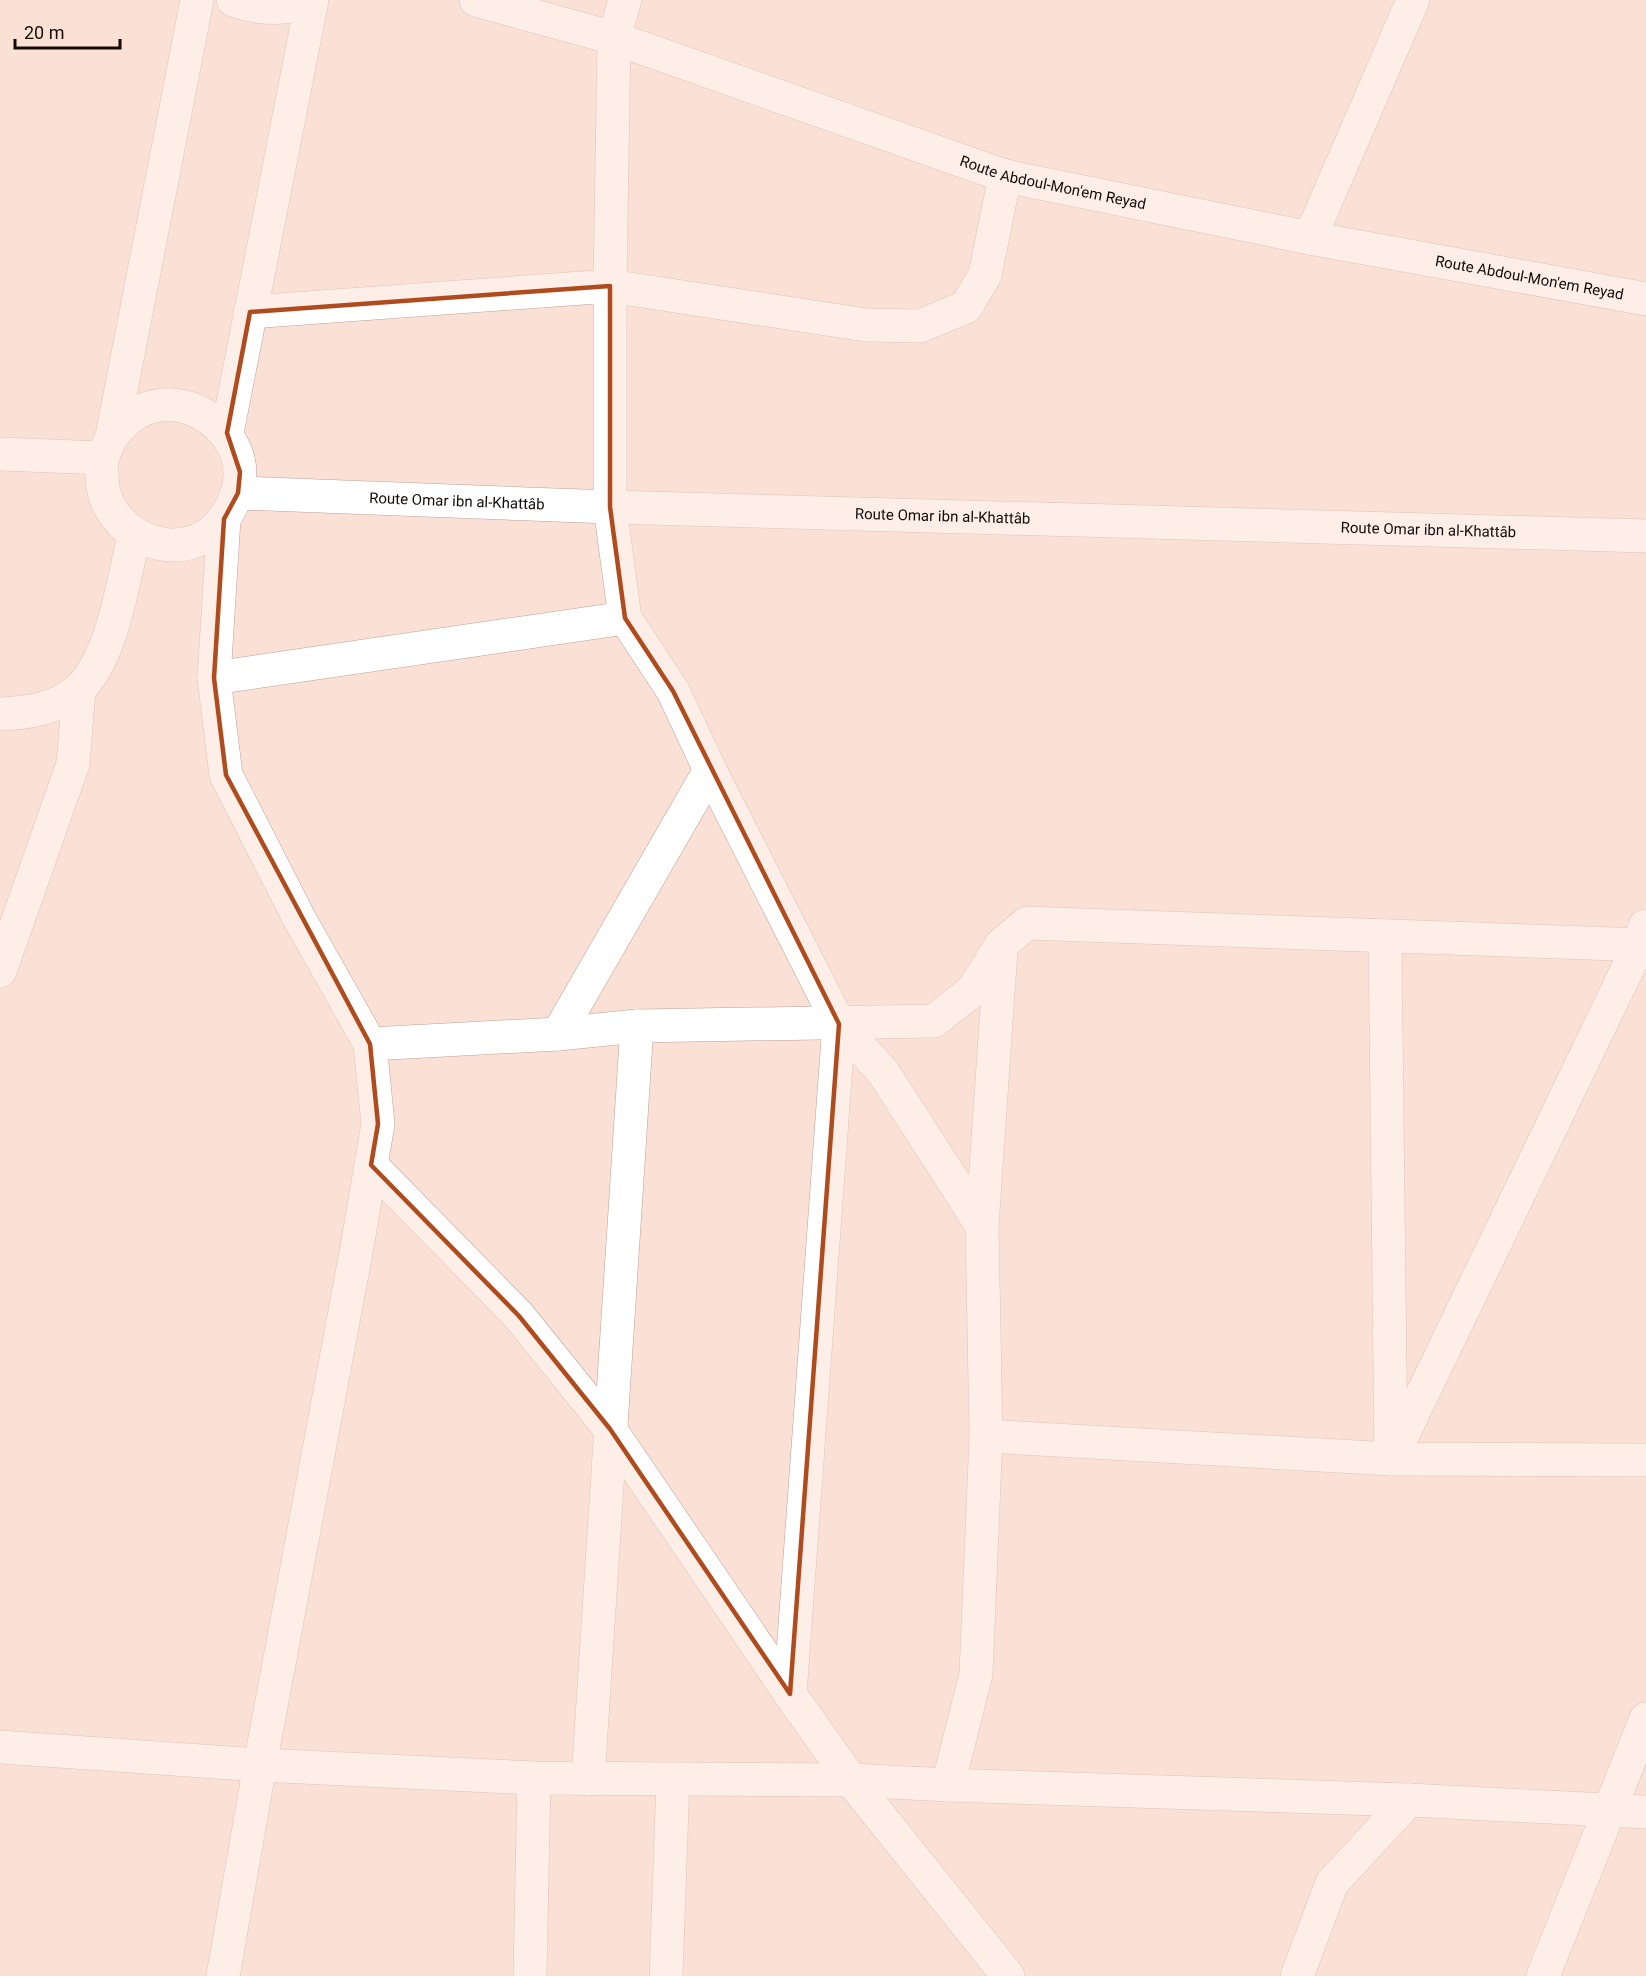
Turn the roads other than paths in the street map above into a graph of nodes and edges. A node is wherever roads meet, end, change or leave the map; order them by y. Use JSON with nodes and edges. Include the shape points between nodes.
{"nodes":[{"id":1,"x":197,"y":0,"type":"edge"},
{"id":2,"x":233,"y":0,"type":"edge"},
{"id":3,"x":476,"y":0,"type":"edge"},
{"id":4,"x":625,"y":0,"type":"edge"},
{"id":5,"x":1413,"y":0,"type":"edge"},
{"id":6,"x":312,"y":1,"type":"edge"},
{"id":7,"x":614,"y":38,"type":"junction"},
{"id":8,"x":1005,"y":176,"type":"junction"},
{"id":9,"x":1310,"y":238,"type":"junction"},
{"id":10,"x":610,"y":286,"type":"junction"},
{"id":11,"x":1646,"y":299,"type":"edge"},
{"id":12,"x":250,"y":312,"type":"junction"},
{"id":13,"x":227,"y":433,"type":"junction"},
{"id":14,"x":107,"y":447,"type":"junction"},
{"id":15,"x":0,"y":454,"type":"edge"},
{"id":16,"x":231,"y":506,"type":"junction"},
{"id":17,"x":610,"y":507,"type":"junction"},
{"id":18,"x":134,"y":535,"type":"junction"},
{"id":19,"x":1646,"y":536,"type":"edge"},
{"id":20,"x":625,"y":618,"type":"junction"},
{"id":21,"x":214,"y":678,"type":"junction"},
{"id":22,"x":79,"y":690,"type":"junction"},
{"id":23,"x":0,"y":714,"type":"edge"},
{"id":24,"x":710,"y":770,"type":"junction"},
{"id":25,"x":1385,"y":936,"type":"junction"},
{"id":26,"x":1644,"y":938,"type":"edge"},
{"id":27,"x":1001,"y":945,"type":"junction"},
{"id":28,"x":0,"y":971,"type":"edge"},
{"id":29,"x":839,"y":1024,"type":"junction"},
{"id":30,"x":638,"y":1026,"type":"junction"},
{"id":31,"x":558,"y":1034,"type":"junction"},
{"id":32,"x":370,"y":1044,"type":"junction"},
{"id":33,"x":371,"y":1165,"type":"junction"},
{"id":34,"x":982,"y":1227,"type":"junction"},
{"id":35,"x":610,"y":1429,"type":"junction"},
{"id":36,"x":986,"y":1436,"type":"junction"},
{"id":37,"x":1391,"y":1459,"type":"junction"},
{"id":38,"x":1646,"y":1460,"type":"edge"},
{"id":39,"x":790,"y":1694,"type":"junction"},
{"id":40,"x":1646,"y":1719,"type":"edge"},
{"id":41,"x":0,"y":1747,"type":"edge"},
{"id":42,"x":260,"y":1765,"type":"junction"},
{"id":43,"x":534,"y":1778,"type":"junction"},
{"id":44,"x":588,"y":1779,"type":"junction"},
{"id":45,"x":673,"y":1779,"type":"junction"},
{"id":46,"x":851,"y":1780,"type":"junction"},
{"id":47,"x":948,"y":1785,"type":"junction"},
{"id":48,"x":1408,"y":1800,"type":"junction"},
{"id":49,"x":1608,"y":1811,"type":"junction"},
{"id":50,"x":1646,"y":1812,"type":"edge"},
{"id":51,"x":223,"y":1976,"type":"edge"},
{"id":52,"x":530,"y":1976,"type":"edge"},
{"id":53,"x":666,"y":1976,"type":"edge"},
{"id":54,"x":1008,"y":1976,"type":"edge"},
{"id":55,"x":1297,"y":1976,"type":"edge"},
{"id":56,"x":1543,"y":1976,"type":"edge"}],
"edges":[{"from":1,"to":14,"type":"street"},
{"from":2,"to":6,"type":"street","via":[[273,9]]},
{"from":3,"to":7,"type":"street","name":"Route Abdoul-Mon'em Reyad"},
{"from":4,"to":7,"type":"street"},
{"from":5,"to":9,"type":"street"},
{"from":6,"to":12,"type":"street"},
{"from":7,"to":8,"type":"street","name":"Route Abdoul-Mon'em Reyad"},
{"from":7,"to":10,"type":"street"},
{"from":8,"to":9,"type":"street","name":"Route Abdoul-Mon'em Reyad"},
{"from":8,"to":10,"type":"street","via":[[985,275],[966,307],[920,326],[866,326]]},
{"from":9,"to":11,"type":"street","name":"Route Abdoul-Mon'em Reyad"},
{"from":10,"to":12,"type":"street"},
{"from":10,"to":17,"type":"street"},
{"from":12,"to":13,"type":"street"},
{"from":13,"to":14,"type":"street","via":[[211,418],[191,408],[169,405],[147,409],[128,419]]},
{"from":13,"to":16,"type":"street","via":[[240,472]]},
{"from":14,"to":15,"type":"street"},
{"from":14,"to":18,"type":"street","via":[[102,488],[113,515]]},
{"from":16,"to":17,"type":"street","name":"Route Omar ibn al-Khattâb"},
{"from":16,"to":18,"type":"street","via":[[206,536],[182,544],[157,544]]},
{"from":16,"to":21,"type":"street"},
{"from":17,"to":19,"type":"street","name":"Route Omar ibn al-Khattâb"},
{"from":17,"to":20,"type":"street"},
{"from":18,"to":22,"type":"street","via":[[109,639]]},
{"from":20,"to":21,"type":"street"},
{"from":20,"to":24,"type":"street","via":[[673,691]]},
{"from":21,"to":32,"type":"street","via":[[226,775],[299,918]]},
{"from":22,"to":23,"type":"street","via":[[51,706]]},
{"from":22,"to":28,"type":"street","via":[[73,764]]},
{"from":24,"to":29,"type":"street"},
{"from":24,"to":31,"type":"street"},
{"from":25,"to":26,"type":"street"},
{"from":25,"to":27,"type":"street","via":[[1027,923]]},
{"from":25,"to":37,"type":"street"},
{"from":26,"to":37,"type":"street"},
{"from":27,"to":29,"type":"street","via":[[972,991],[934,1021]]},
{"from":27,"to":34,"type":"street"},
{"from":29,"to":30,"type":"street"},
{"from":29,"to":34,"type":"street","via":[[883,1072]]},
{"from":29,"to":39,"type":"street"},
{"from":30,"to":31,"type":"street"},
{"from":30,"to":35,"type":"street"},
{"from":31,"to":32,"type":"street"},
{"from":32,"to":33,"type":"street","via":[[378,1124]]},
{"from":33,"to":35,"type":"street","via":[[519,1316]]},
{"from":33,"to":42,"type":"street"},
{"from":34,"to":36,"type":"street"},
{"from":35,"to":39,"type":"street"},
{"from":35,"to":44,"type":"street"},
{"from":36,"to":37,"type":"street"},
{"from":36,"to":47,"type":"street","via":[[976,1674]]},
{"from":37,"to":38,"type":"street"},
{"from":39,"to":46,"type":"street"},
{"from":40,"to":49,"type":"street"},
{"from":41,"to":42,"type":"street"},
{"from":42,"to":43,"type":"street"},
{"from":42,"to":51,"type":"street"},
{"from":43,"to":44,"type":"street"},
{"from":43,"to":52,"type":"street"},
{"from":44,"to":45,"type":"street"},
{"from":45,"to":46,"type":"street"},
{"from":45,"to":53,"type":"street"},
{"from":46,"to":47,"type":"street"},
{"from":46,"to":54,"type":"street"},
{"from":47,"to":48,"type":"street"},
{"from":48,"to":49,"type":"street"},
{"from":48,"to":55,"type":"street","via":[[1332,1883]]},
{"from":49,"to":50,"type":"street"},
{"from":49,"to":56,"type":"street"}]}
